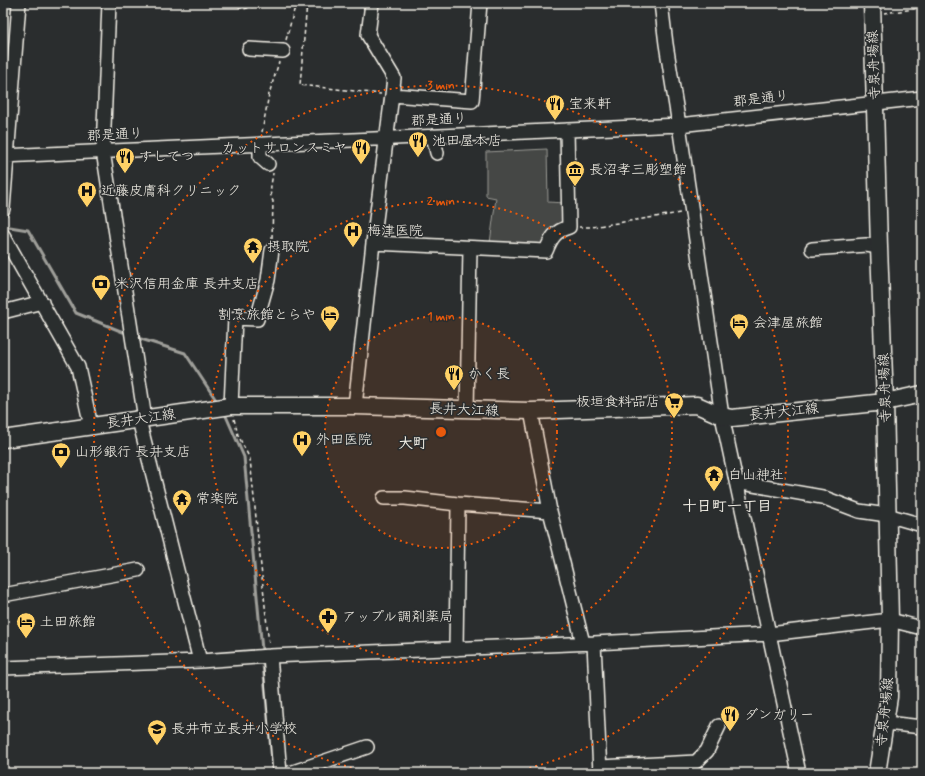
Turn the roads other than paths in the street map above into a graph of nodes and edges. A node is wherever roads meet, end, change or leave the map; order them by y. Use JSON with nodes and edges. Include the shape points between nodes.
{"nodes":[{"id":1,"x":19,"y":3,"type":"edge"},
{"id":2,"x":108,"y":3,"type":"edge"},
{"id":3,"x":372,"y":3,"type":"edge"},
{"id":4,"x":480,"y":3,"type":"edge"},
{"id":5,"x":661,"y":3,"type":"edge"},
{"id":6,"x":872,"y":9,"type":"edge"},
{"id":7,"x":249,"y":49,"type":"dead end"},
{"id":8,"x":283,"y":51,"type":"road end"},
{"id":9,"x":392,"y":95,"type":"junction"},
{"id":10,"x":922,"y":98,"type":"edge"},
{"id":11,"x":875,"y":102,"type":"junction"},
{"id":12,"x":679,"y":125,"type":"junction"},
{"id":13,"x":566,"y":130,"type":"junction"},
{"id":14,"x":433,"y":136,"type":"junction"},
{"id":15,"x":386,"y":138,"type":"junction"},
{"id":16,"x":260,"y":144,"type":"junction"},
{"id":17,"x":103,"y":151,"type":"junction"},
{"id":18,"x":437,"y":153,"type":"dead end"},
{"id":19,"x":5,"y":156,"type":"edge"},
{"id":20,"x":268,"y":164,"type":"road end"},
{"id":21,"x":3,"y":209,"type":"edge"},
{"id":22,"x":3,"y":235,"type":"edge"},
{"id":23,"x":373,"y":243,"type":"junction"},
{"id":24,"x":879,"y":247,"type":"junction"},
{"id":25,"x":470,"y":248,"type":"junction"},
{"id":26,"x":812,"y":249,"type":"dead end"},
{"id":27,"x":272,"y":250,"type":"road end"},
{"id":28,"x":42,"y":302,"type":"junction"},
{"id":29,"x":3,"y":312,"type":"edge"},
{"id":30,"x":922,"y":394,"type":"edge"},
{"id":31,"x":886,"y":402,"type":"junction"},
{"id":32,"x":231,"y":406,"type":"junction"},
{"id":33,"x":355,"y":406,"type":"junction"},
{"id":34,"x":467,"y":410,"type":"junction"},
{"id":35,"x":531,"y":411,"type":"junction"},
{"id":36,"x":722,"y":416,"type":"junction"},
{"id":37,"x":142,"y":419,"type":"junction"},
{"id":38,"x":91,"y":426,"type":"junction"},
{"id":39,"x":3,"y":439,"type":"edge"},
{"id":40,"x":736,"y":482,"type":"junction"},
{"id":41,"x":384,"y":498,"type":"dead end"},
{"id":42,"x":458,"y":504,"type":"junction"},
{"id":43,"x":550,"y":511,"type":"junction"},
{"id":44,"x":887,"y":515,"type":"junction"},
{"id":45,"x":922,"y":525,"type":"edge"},
{"id":46,"x":138,"y":570,"type":"dead end"},
{"id":47,"x":3,"y":595,"type":"edge"},
{"id":48,"x":890,"y":620,"type":"junction"},
{"id":49,"x":922,"y":628,"type":"edge"},
{"id":50,"x":769,"y":634,"type":"junction"},
{"id":51,"x":588,"y":643,"type":"junction"},
{"id":52,"x":456,"y":649,"type":"junction"},
{"id":53,"x":270,"y":656,"type":"junction"},
{"id":54,"x":200,"y":661,"type":"junction"},
{"id":55,"x":3,"y":668,"type":"edge"},
{"id":56,"x":886,"y":723,"type":"junction"},
{"id":57,"x":720,"y":726,"type":"dead end"},
{"id":58,"x":922,"y":727,"type":"edge"},
{"id":59,"x":367,"y":748,"type":"dead end"},
{"id":60,"x":600,"y":770,"type":"edge"},
{"id":61,"x":280,"y":773,"type":"edge"},
{"id":62,"x":290,"y":773,"type":"edge"},
{"id":63,"x":799,"y":773,"type":"edge"},
{"id":64,"x":877,"y":773,"type":"edge"}],
"edges":[{"from":1,"to":19,"type":"street"},
{"from":2,"to":17,"type":"street"},
{"from":3,"to":9,"type":"street","via":[[368,35],[394,78]]},
{"from":4,"to":9,"type":"street","via":[[472,101]]},
{"from":5,"to":12,"type":"street"},
{"from":6,"to":11,"type":"main road","name":"寺泉舟場線"},
{"from":7,"to":8,"type":"street"},
{"from":9,"to":15,"type":"street"},
{"from":10,"to":11,"type":"street","name":"郡是通り"},
{"from":11,"to":12,"type":"street","name":"郡是通り"},
{"from":11,"to":24,"type":"main road","name":"寺泉舟場線"},
{"from":12,"to":13,"type":"street","name":"郡是通り"},
{"from":12,"to":36,"type":"street"},
{"from":13,"to":14,"type":"street","name":"郡是通り"},
{"from":13,"to":25,"type":"street","via":[[569,227],[550,238],[546,251]]},
{"from":14,"to":15,"type":"street","name":"郡是通り"},
{"from":14,"to":18,"type":"street"},
{"from":15,"to":16,"type":"street","name":"郡是通り"},
{"from":15,"to":23,"type":"street"},
{"from":16,"to":17,"type":"street","name":"郡是通り"},
{"from":16,"to":20,"type":"street","via":[[260,158]]},
{"from":17,"to":19,"type":"street","name":"郡是通り"},
{"from":17,"to":37,"type":"street"},
{"from":19,"to":21,"type":"street"},
{"from":22,"to":28,"type":"street"},
{"from":23,"to":25,"type":"street"},
{"from":23,"to":33,"type":"street"},
{"from":24,"to":26,"type":"street","via":[[866,245]]},
{"from":24,"to":31,"type":"main road","name":"寺泉舟場線"},
{"from":25,"to":34,"type":"street"},
{"from":27,"to":32,"type":"street","via":[[268,280],[257,319],[235,318]]},
{"from":28,"to":29,"type":"street"},
{"from":28,"to":38,"type":"street","via":[[78,367]]},
{"from":30,"to":31,"type":"main road","name":"長井大江線"},
{"from":31,"to":36,"type":"main road","name":"長井大江線","via":[[732,418]]},
{"from":31,"to":44,"type":"main road","name":"寺泉舟場線"},
{"from":32,"to":33,"type":"main road","name":"長井大江線"},
{"from":32,"to":37,"type":"main road","name":"長井大江線"},
{"from":33,"to":34,"type":"main road","name":"長井大江線"},
{"from":34,"to":35,"type":"main road","name":"長井大江線"},
{"from":35,"to":36,"type":"main road","name":"長井大江線","via":[[697,405]]},
{"from":35,"to":43,"type":"street"},
{"from":36,"to":40,"type":"street"},
{"from":37,"to":38,"type":"main road","name":"長井大江線"},
{"from":37,"to":54,"type":"street"},
{"from":38,"to":39,"type":"main road","name":"長井大江線"},
{"from":40,"to":44,"type":"street","via":[[822,497],[859,511]]},
{"from":40,"to":50,"type":"street"},
{"from":41,"to":42,"type":"street"},
{"from":42,"to":43,"type":"street"},
{"from":42,"to":52,"type":"street"},
{"from":43,"to":51,"type":"street"},
{"from":44,"to":45,"type":"street"},
{"from":44,"to":48,"type":"main road","name":"寺泉舟場線"},
{"from":46,"to":47,"type":"street"},
{"from":48,"to":49,"type":"street"},
{"from":48,"to":50,"type":"street"},
{"from":48,"to":56,"type":"main road","name":"寺泉舟場線"},
{"from":50,"to":51,"type":"street"},
{"from":50,"to":63,"type":"street"},
{"from":51,"to":52,"type":"street"},
{"from":51,"to":60,"type":"street"},
{"from":52,"to":53,"type":"street"},
{"from":53,"to":54,"type":"street"},
{"from":53,"to":61,"type":"street"},
{"from":54,"to":55,"type":"street"},
{"from":56,"to":58,"type":"street"},
{"from":56,"to":64,"type":"main road","name":"寺泉舟場線"},
{"from":57,"to":60,"type":"street","via":[[707,751],[696,762]]},
{"from":59,"to":62,"type":"street"}]}
